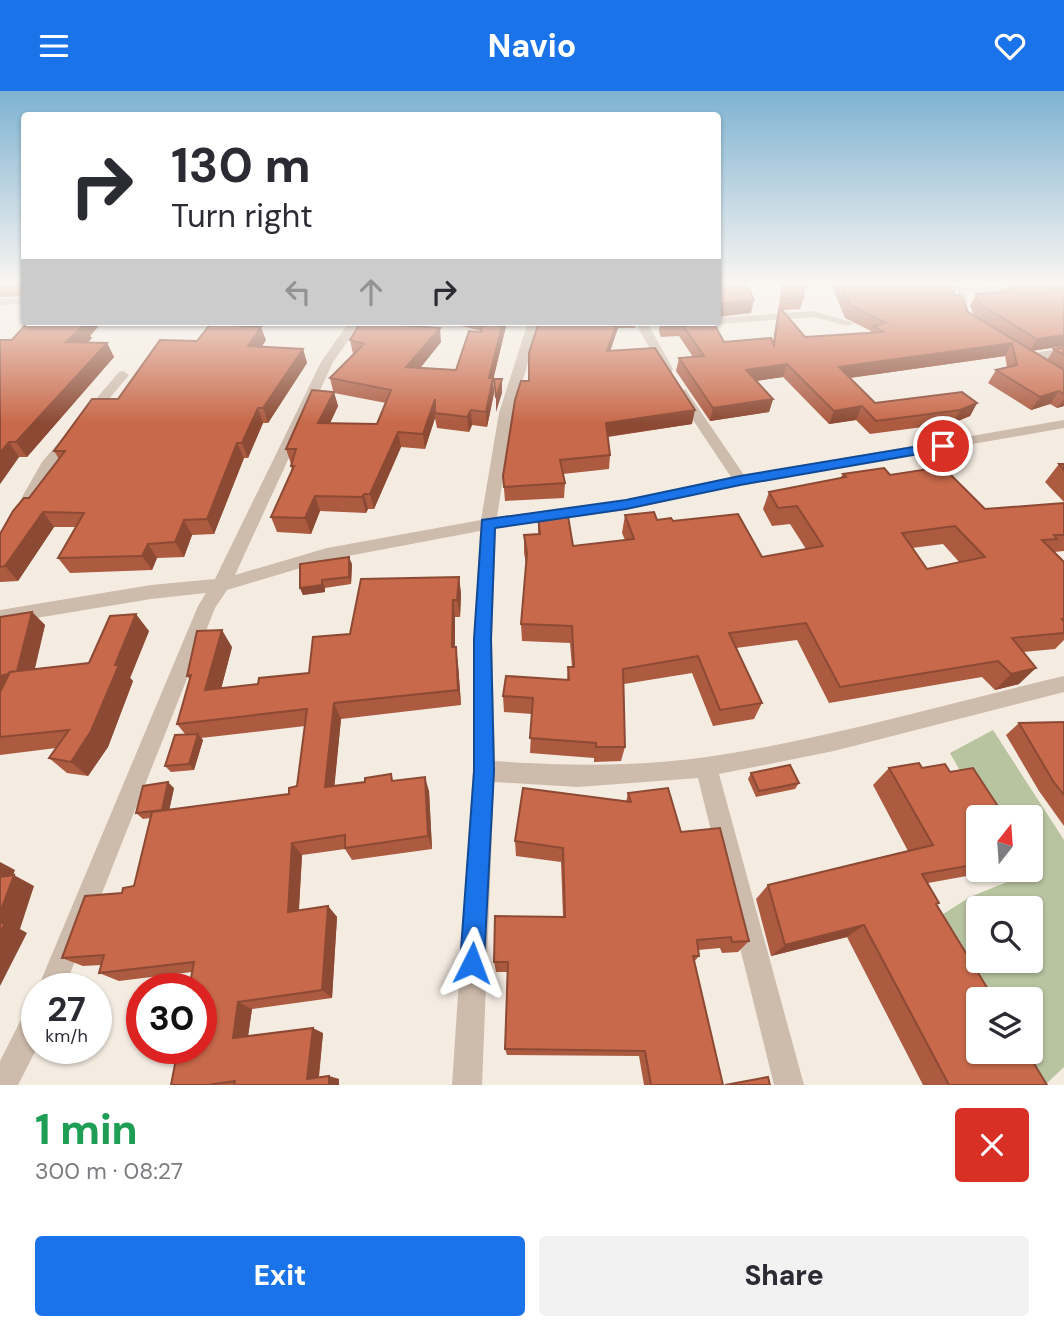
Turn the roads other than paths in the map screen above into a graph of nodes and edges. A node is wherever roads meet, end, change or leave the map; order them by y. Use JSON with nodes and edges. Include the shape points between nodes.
{"nodes":[{"id":1,"x":349,"y":330,"type":"edge"},
{"id":2,"x":531,"y":330,"type":"edge"},
{"id":3,"x":650,"y":330,"type":"edge"},
{"id":4,"x":1064,"y":352,"type":"edge"},
{"id":5,"x":1046,"y":370,"type":"edge"},
{"id":6,"x":123,"y":375,"type":"dead end"},
{"id":7,"x":1064,"y":424,"type":"edge"},
{"id":8,"x":740,"y":480,"type":"junction"},
{"id":9,"x":488,"y":524,"type":"junction"},
{"id":10,"x":0,"y":551,"type":"edge"},
{"id":11,"x":221,"y":585,"type":"junction"},
{"id":12,"x":0,"y":617,"type":"edge"},
{"id":13,"x":1064,"y":684,"type":"edge"},
{"id":14,"x":706,"y":767,"type":"junction"},
{"id":15,"x":484,"y":771,"type":"junction"},
{"id":16,"x":57,"y":973,"type":"edge"},
{"id":17,"x":21,"y":1049,"type":"edge"},
{"id":18,"x":3,"y":1085,"type":"edge"},
{"id":19,"x":467,"y":1085,"type":"edge"},
{"id":20,"x":789,"y":1085,"type":"edge"}],
"edges":[{"from":1,"to":11,"type":"street","via":[[327,362]]},
{"from":2,"to":9,"type":"street","via":[[506,413]]},
{"from":3,"to":8,"type":"street","via":[[674,383]]},
{"from":4,"to":5,"type":"street","via":[[1022,354]]},
{"from":6,"to":10,"type":"street","via":[[49,462]]},
{"from":7,"to":8,"type":"street"},
{"from":8,"to":9,"type":"street","via":[[626,505]]},
{"from":9,"to":11,"type":"street","via":[[327,554]]},
{"from":9,"to":15,"type":"street"},
{"from":11,"to":12,"type":"street"},
{"from":11,"to":16,"type":"street","via":[[207,606]]},
{"from":13,"to":14,"type":"street","via":[[834,741]]},
{"from":14,"to":15,"type":"street","via":[[578,777]]},
{"from":14,"to":20,"type":"street"},
{"from":15,"to":19,"type":"street"},
{"from":17,"to":18,"type":"street"}]}
